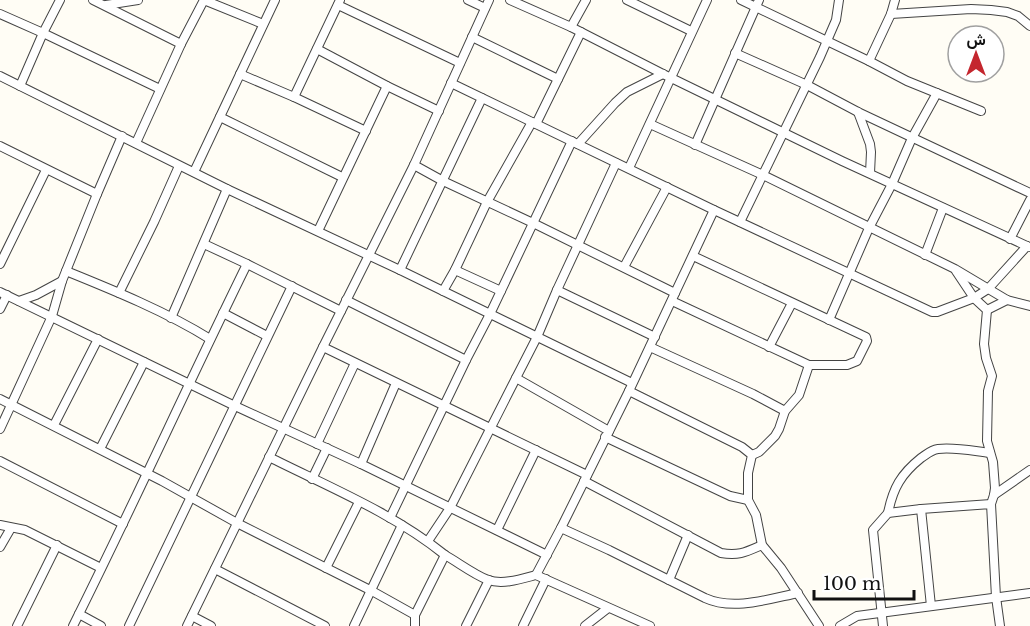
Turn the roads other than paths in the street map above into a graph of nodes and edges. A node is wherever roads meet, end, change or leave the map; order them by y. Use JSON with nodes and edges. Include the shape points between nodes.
{"nodes":[{"id":1,"x":60,"y":0,"type":"edge"},
{"id":2,"x":93,"y":0,"type":"edge"},
{"id":3,"x":138,"y":0,"type":"edge"},
{"id":4,"x":275,"y":0,"type":"edge"},
{"id":5,"x":468,"y":0,"type":"edge"},
{"id":6,"x":510,"y":0,"type":"edge"},
{"id":7,"x":586,"y":0,"type":"edge"},
{"id":8,"x":627,"y":0,"type":"edge"},
{"id":9,"x":706,"y":0,"type":"edge"},
{"id":10,"x":741,"y":0,"type":"edge"},
{"id":11,"x":839,"y":0,"type":"edge"},
{"id":12,"x":895,"y":0,"type":"edge"},
{"id":13,"x":339,"y":2,"type":"edge"},
{"id":14,"x":110,"y":3,"type":"edge"},
{"id":15,"x":757,"y":3,"type":"edge"},
{"id":16,"x":487,"y":4,"type":"edge"},
{"id":17,"x":0,"y":14,"type":"edge"},
{"id":18,"x":891,"y":14,"type":"junction"},
{"id":19,"x":263,"y":24,"type":"junction"},
{"id":20,"x":1030,"y":26,"type":"edge"},
{"id":21,"x":571,"y":27,"type":"junction"},
{"id":22,"x":691,"y":31,"type":"junction"},
{"id":23,"x":580,"y":32,"type":"junction"},
{"id":24,"x":43,"y":33,"type":"junction"},
{"id":25,"x":472,"y":37,"type":"junction"},
{"id":26,"x":827,"y":41,"type":"junction"},
{"id":27,"x":181,"y":44,"type":"junction"},
{"id":28,"x":317,"y":49,"type":"junction"},
{"id":29,"x":735,"y":53,"type":"junction"},
{"id":30,"x":869,"y":61,"type":"junction"},
{"id":31,"x":460,"y":63,"type":"junction"},
{"id":32,"x":240,"y":74,"type":"junction"},
{"id":33,"x":0,"y":76,"type":"edge"},
{"id":34,"x":667,"y":76,"type":"junction"},
{"id":35,"x":558,"y":79,"type":"junction"},
{"id":36,"x":451,"y":83,"type":"junction"},
{"id":37,"x":807,"y":85,"type":"junction"},
{"id":38,"x":20,"y":86,"type":"junction"},
{"id":39,"x":387,"y":86,"type":"junction"},
{"id":40,"x":160,"y":89,"type":"junction"},
{"id":41,"x":937,"y":93,"type":"junction"},
{"id":42,"x":294,"y":97,"type":"junction"},
{"id":43,"x":482,"y":98,"type":"junction"},
{"id":44,"x":716,"y":99,"type":"junction"},
{"id":45,"x":439,"y":111,"type":"junction"},
{"id":46,"x":981,"y":111,"type":"dead end"},
{"id":47,"x":858,"y":112,"type":"junction"},
{"id":48,"x":220,"y":117,"type":"junction"},
{"id":49,"x":534,"y":123,"type":"junction"},
{"id":50,"x":650,"y":124,"type":"junction"},
{"id":51,"x":366,"y":131,"type":"junction"},
{"id":52,"x":784,"y":132,"type":"junction"},
{"id":53,"x":122,"y":136,"type":"junction"},
{"id":54,"x":912,"y":138,"type":"junction"},
{"id":55,"x":135,"y":143,"type":"junction"},
{"id":56,"x":575,"y":143,"type":"junction"},
{"id":57,"x":695,"y":145,"type":"junction"},
{"id":58,"x":0,"y":147,"type":"edge"},
{"id":59,"x":616,"y":163,"type":"junction"},
{"id":60,"x":179,"y":165,"type":"junction"},
{"id":61,"x":414,"y":165,"type":"junction"},
{"id":62,"x":629,"y":168,"type":"junction"},
{"id":63,"x":46,"y":170,"type":"junction"},
{"id":64,"x":194,"y":172,"type":"junction"},
{"id":65,"x":870,"y":173,"type":"junction"},
{"id":66,"x":763,"y":176,"type":"junction"},
{"id":67,"x":342,"y":177,"type":"junction"},
{"id":68,"x":443,"y":181,"type":"junction"},
{"id":69,"x":892,"y":184,"type":"junction"},
{"id":70,"x":667,"y":187,"type":"junction"},
{"id":71,"x":227,"y":189,"type":"junction"},
{"id":72,"x":1030,"y":193,"type":"edge"},
{"id":73,"x":97,"y":194,"type":"junction"},
{"id":74,"x":1030,"y":200,"type":"edge"},
{"id":75,"x":487,"y":202,"type":"junction"},
{"id":76,"x":943,"y":208,"type":"junction"},
{"id":77,"x":714,"y":210,"type":"junction"},
{"id":78,"x":740,"y":222,"type":"junction"},
{"id":79,"x":533,"y":223,"type":"junction"},
{"id":80,"x":869,"y":228,"type":"junction"},
{"id":81,"x":318,"y":231,"type":"junction"},
{"id":82,"x":1010,"y":239,"type":"junction"},
{"id":83,"x":204,"y":244,"type":"junction"},
{"id":84,"x":577,"y":245,"type":"junction"},
{"id":85,"x":1028,"y":247,"type":"edge"},
{"id":86,"x":369,"y":255,"type":"junction"},
{"id":87,"x":924,"y":255,"type":"junction"},
{"id":88,"x":693,"y":256,"type":"junction"},
{"id":89,"x":0,"y":264,"type":"edge"},
{"id":90,"x":247,"y":264,"type":"junction"},
{"id":91,"x":624,"y":267,"type":"junction"},
{"id":92,"x":955,"y":269,"type":"junction"},
{"id":93,"x":400,"y":270,"type":"junction"},
{"id":94,"x":455,"y":270,"type":"junction"},
{"id":95,"x":66,"y":271,"type":"junction"},
{"id":96,"x":848,"y":274,"type":"junction"},
{"id":97,"x":62,"y":281,"type":"junction"},
{"id":98,"x":292,"y":286,"type":"junction"},
{"id":99,"x":988,"y":289,"type":"junction"},
{"id":100,"x":557,"y":290,"type":"junction"},
{"id":101,"x":443,"y":291,"type":"junction"},
{"id":102,"x":501,"y":291,"type":"junction"},
{"id":103,"x":119,"y":293,"type":"junction"},
{"id":104,"x":3,"y":294,"type":"edge"},
{"id":105,"x":674,"y":297,"type":"junction"},
{"id":106,"x":974,"y":298,"type":"junction"},
{"id":107,"x":346,"y":300,"type":"junction"},
{"id":108,"x":1007,"y":300,"type":"junction"},
{"id":109,"x":19,"y":301,"type":"junction"},
{"id":110,"x":792,"y":303,"type":"junction"},
{"id":111,"x":1030,"y":306,"type":"edge"},
{"id":112,"x":0,"y":309,"type":"edge"},
{"id":113,"x":987,"y":310,"type":"junction"},
{"id":114,"x":341,"y":311,"type":"junction"},
{"id":115,"x":223,"y":313,"type":"junction"},
{"id":116,"x":490,"y":314,"type":"junction"},
{"id":117,"x":52,"y":316,"type":"junction"},
{"id":118,"x":171,"y":318,"type":"junction"},
{"id":119,"x":829,"y":320,"type":"junction"},
{"id":120,"x":267,"y":336,"type":"junction"},
{"id":121,"x":537,"y":337,"type":"junction"},
{"id":122,"x":654,"y":337,"type":"junction"},
{"id":123,"x":98,"y":339,"type":"junction"},
{"id":124,"x":210,"y":339,"type":"junction"},
{"id":125,"x":323,"y":347,"type":"junction"},
{"id":126,"x":650,"y":347,"type":"junction"},
{"id":127,"x":770,"y":347,"type":"junction"},
{"id":128,"x":466,"y":360,"type":"junction"},
{"id":129,"x":144,"y":362,"type":"junction"},
{"id":130,"x":355,"y":363,"type":"junction"},
{"id":131,"x":809,"y":365,"type":"junction"},
{"id":132,"x":516,"y":378,"type":"junction"},
{"id":133,"x":396,"y":383,"type":"junction"},
{"id":134,"x":633,"y":383,"type":"junction"},
{"id":135,"x":189,"y":384,"type":"junction"},
{"id":136,"x":628,"y":391,"type":"junction"},
{"id":137,"x":0,"y":399,"type":"edge"},
{"id":138,"x":10,"y":404,"type":"junction"},
{"id":139,"x":235,"y":406,"type":"junction"},
{"id":140,"x":444,"y":406,"type":"junction"},
{"id":141,"x":785,"y":411,"type":"junction"},
{"id":142,"x":54,"y":425,"type":"junction"},
{"id":143,"x":284,"y":428,"type":"junction"},
{"id":144,"x":491,"y":428,"type":"junction"},
{"id":145,"x":0,"y":429,"type":"edge"},
{"id":146,"x":607,"y":434,"type":"junction"},
{"id":147,"x":317,"y":444,"type":"junction"},
{"id":148,"x":327,"y":448,"type":"junction"},
{"id":149,"x":100,"y":449,"type":"junction"},
{"id":150,"x":536,"y":450,"type":"junction"},
{"id":151,"x":990,"y":453,"type":"junction"},
{"id":152,"x":752,"y":455,"type":"junction"},
{"id":153,"x":269,"y":457,"type":"junction"},
{"id":154,"x":0,"y":461,"type":"edge"},
{"id":155,"x":361,"y":464,"type":"junction"},
{"id":156,"x":1030,"y":470,"type":"edge"},
{"id":157,"x":148,"y":474,"type":"junction"},
{"id":158,"x":585,"y":478,"type":"junction"},
{"id":159,"x":312,"y":479,"type":"junction"},
{"id":160,"x":405,"y":486,"type":"junction"},
{"id":161,"x":994,"y":495,"type":"junction"},
{"id":162,"x":192,"y":497,"type":"junction"},
{"id":163,"x":748,"y":500,"type":"junction"},
{"id":164,"x":359,"y":502,"type":"junction"},
{"id":165,"x":991,"y":504,"type":"junction"},
{"id":166,"x":450,"y":508,"type":"junction"},
{"id":167,"x":921,"y":509,"type":"junction"},
{"id":168,"x":888,"y":513,"type":"junction"},
{"id":169,"x":390,"y":518,"type":"junction"},
{"id":170,"x":237,"y":523,"type":"junction"},
{"id":171,"x":123,"y":524,"type":"junction"},
{"id":172,"x":0,"y":525,"type":"edge"},
{"id":173,"x":402,"y":525,"type":"junction"},
{"id":174,"x":11,"y":528,"type":"junction"},
{"id":175,"x":561,"y":528,"type":"junction"},
{"id":176,"x":497,"y":530,"type":"junction"},
{"id":177,"x":688,"y":536,"type":"junction"},
{"id":178,"x":428,"y":541,"type":"junction"},
{"id":179,"x":57,"y":545,"type":"junction"},
{"id":180,"x":762,"y":545,"type":"junction"},
{"id":181,"x":0,"y":547,"type":"edge"},
{"id":182,"x":445,"y":555,"type":"junction"},
{"id":183,"x":547,"y":555,"type":"junction"},
{"id":184,"x":101,"y":568,"type":"junction"},
{"id":185,"x":326,"y":568,"type":"junction"},
{"id":186,"x":215,"y":569,"type":"junction"},
{"id":187,"x":536,"y":575,"type":"junction"},
{"id":188,"x":546,"y":579,"type":"junction"},
{"id":189,"x":489,"y":580,"type":"junction"},
{"id":190,"x":669,"y":580,"type":"junction"},
{"id":191,"x":372,"y":591,"type":"junction"},
{"id":192,"x":798,"y":593,"type":"junction"},
{"id":193,"x":1030,"y":593,"type":"edge"},
{"id":194,"x":996,"y":597,"type":"junction"},
{"id":195,"x":931,"y":606,"type":"junction"},
{"id":196,"x":608,"y":608,"type":"junction"},
{"id":197,"x":881,"y":612,"type":"junction"},
{"id":198,"x":79,"y":614,"type":"junction"},
{"id":199,"x":415,"y":615,"type":"junction"},
{"id":200,"x":192,"y":616,"type":"junction"},
{"id":201,"x":17,"y":626,"type":"edge"},
{"id":202,"x":73,"y":626,"type":"edge"},
{"id":203,"x":101,"y":626,"type":"edge"},
{"id":204,"x":129,"y":626,"type":"edge"},
{"id":205,"x":187,"y":626,"type":"edge"},
{"id":206,"x":211,"y":626,"type":"edge"},
{"id":207,"x":326,"y":626,"type":"edge"},
{"id":208,"x":354,"y":626,"type":"edge"},
{"id":209,"x":415,"y":626,"type":"edge"},
{"id":210,"x":466,"y":626,"type":"edge"},
{"id":211,"x":522,"y":626,"type":"edge"},
{"id":212,"x":585,"y":626,"type":"edge"},
{"id":213,"x":650,"y":626,"type":"edge"},
{"id":214,"x":819,"y":626,"type":"edge"},
{"id":215,"x":840,"y":626,"type":"edge"},
{"id":216,"x":883,"y":626,"type":"edge"},
{"id":217,"x":1000,"y":626,"type":"edge"}],
"edges":[{"from":1,"to":24,"type":"street"},
{"from":2,"to":14,"type":"street"},
{"from":3,"to":14,"type":"street"},
{"from":4,"to":19,"type":"street"},
{"from":5,"to":16,"type":"street"},
{"from":6,"to":21,"type":"street"},
{"from":7,"to":21,"type":"street"},
{"from":8,"to":22,"type":"street"},
{"from":9,"to":22,"type":"street"},
{"from":10,"to":15,"type":"street"},
{"from":11,"to":26,"type":"street"},
{"from":12,"to":18,"type":"street"},
{"from":13,"to":28,"type":"street"},
{"from":13,"to":31,"type":"street"},
{"from":14,"to":27,"type":"street"},
{"from":15,"to":26,"type":"street"},
{"from":15,"to":29,"type":"street"},
{"from":16,"to":25,"type":"street"},
{"from":17,"to":24,"type":"street"},
{"from":18,"to":20,"type":"street","via":[[991,10],[1018,15]]},
{"from":18,"to":30,"type":"street"},
{"from":19,"to":27,"type":"street","via":[[204,0]]},
{"from":19,"to":32,"type":"street"},
{"from":21,"to":23,"type":"street"},
{"from":22,"to":34,"type":"street"},
{"from":23,"to":34,"type":"street"},
{"from":23,"to":35,"type":"street"},
{"from":24,"to":38,"type":"street"},
{"from":24,"to":40,"type":"street"},
{"from":25,"to":31,"type":"street"},
{"from":25,"to":35,"type":"street"},
{"from":26,"to":30,"type":"street"},
{"from":26,"to":37,"type":"street"},
{"from":27,"to":40,"type":"street"},
{"from":28,"to":39,"type":"street"},
{"from":28,"to":42,"type":"street"},
{"from":29,"to":37,"type":"street"},
{"from":29,"to":44,"type":"street"},
{"from":30,"to":41,"type":"street"},
{"from":31,"to":36,"type":"street"},
{"from":32,"to":42,"type":"street"},
{"from":32,"to":48,"type":"street"},
{"from":33,"to":38,"type":"street"},
{"from":34,"to":44,"type":"street"},
{"from":34,"to":50,"type":"street"},
{"from":34,"to":56,"type":"street","via":[[627,92]]},
{"from":35,"to":49,"type":"street"},
{"from":36,"to":43,"type":"street"},
{"from":36,"to":45,"type":"street"},
{"from":37,"to":47,"type":"street"},
{"from":37,"to":52,"type":"street"},
{"from":38,"to":53,"type":"street"},
{"from":39,"to":45,"type":"street"},
{"from":39,"to":51,"type":"street"},
{"from":40,"to":55,"type":"street"},
{"from":41,"to":46,"type":"street"},
{"from":41,"to":54,"type":"street"},
{"from":42,"to":51,"type":"street"},
{"from":43,"to":49,"type":"street"},
{"from":43,"to":68,"type":"street"},
{"from":44,"to":52,"type":"street"},
{"from":44,"to":57,"type":"street"},
{"from":45,"to":61,"type":"street"},
{"from":47,"to":54,"type":"street"},
{"from":47,"to":65,"type":"street","via":[[872,152]]},
{"from":48,"to":64,"type":"street"},
{"from":48,"to":67,"type":"street"},
{"from":49,"to":56,"type":"street"},
{"from":49,"to":75,"type":"street"},
{"from":50,"to":57,"type":"street"},
{"from":50,"to":62,"type":"street"},
{"from":51,"to":67,"type":"street"},
{"from":52,"to":65,"type":"street"},
{"from":52,"to":66,"type":"street"},
{"from":53,"to":55,"type":"street"},
{"from":53,"to":73,"type":"street"},
{"from":54,"to":69,"type":"street"},
{"from":54,"to":72,"type":"street"},
{"from":55,"to":60,"type":"street"},
{"from":56,"to":59,"type":"street"},
{"from":56,"to":79,"type":"street"},
{"from":57,"to":66,"type":"street"},
{"from":58,"to":63,"type":"street"},
{"from":59,"to":62,"type":"street"},
{"from":59,"to":84,"type":"street"},
{"from":60,"to":64,"type":"street"},
{"from":60,"to":103,"type":"street"},
{"from":61,"to":68,"type":"street"},
{"from":61,"to":86,"type":"street"},
{"from":62,"to":70,"type":"street"},
{"from":63,"to":73,"type":"street"},
{"from":63,"to":89,"type":"street"},
{"from":64,"to":71,"type":"street"},
{"from":65,"to":69,"type":"street"},
{"from":66,"to":78,"type":"street"},
{"from":66,"to":80,"type":"street"},
{"from":67,"to":81,"type":"street"},
{"from":68,"to":75,"type":"street"},
{"from":68,"to":93,"type":"street"},
{"from":69,"to":76,"type":"street"},
{"from":69,"to":80,"type":"street"},
{"from":70,"to":77,"type":"street"},
{"from":70,"to":91,"type":"street"},
{"from":71,"to":81,"type":"street"},
{"from":71,"to":83,"type":"street"},
{"from":73,"to":95,"type":"street"},
{"from":74,"to":82,"type":"street"},
{"from":75,"to":79,"type":"street"},
{"from":75,"to":94,"type":"street"},
{"from":76,"to":82,"type":"street"},
{"from":76,"to":87,"type":"street"},
{"from":77,"to":78,"type":"street"},
{"from":77,"to":88,"type":"street"},
{"from":78,"to":96,"type":"street"},
{"from":79,"to":84,"type":"street"},
{"from":79,"to":102,"type":"street"},
{"from":80,"to":87,"type":"street"},
{"from":80,"to":96,"type":"street"},
{"from":81,"to":86,"type":"street"},
{"from":82,"to":85,"type":"street"},
{"from":83,"to":90,"type":"street"},
{"from":83,"to":118,"type":"street"},
{"from":84,"to":91,"type":"street"},
{"from":84,"to":100,"type":"street"},
{"from":85,"to":99,"type":"street"},
{"from":86,"to":93,"type":"street"},
{"from":86,"to":107,"type":"street"},
{"from":87,"to":92,"type":"street"},
{"from":88,"to":105,"type":"street"},
{"from":88,"to":110,"type":"street"},
{"from":90,"to":98,"type":"street"},
{"from":90,"to":115,"type":"street"},
{"from":91,"to":105,"type":"street"},
{"from":92,"to":99,"type":"street"},
{"from":92,"to":106,"type":"street"},
{"from":93,"to":101,"type":"street"},
{"from":94,"to":101,"type":"street"},
{"from":94,"to":102,"type":"street"},
{"from":95,"to":97,"type":"street"},
{"from":95,"to":103,"type":"street"},
{"from":96,"to":106,"type":"street","via":[[932,312]]},
{"from":96,"to":119,"type":"street"},
{"from":97,"to":109,"type":"street"},
{"from":97,"to":117,"type":"street"},
{"from":98,"to":114,"type":"street"},
{"from":98,"to":120,"type":"street"},
{"from":99,"to":106,"type":"street"},
{"from":99,"to":108,"type":"street"},
{"from":100,"to":121,"type":"street"},
{"from":100,"to":122,"type":"street"},
{"from":101,"to":116,"type":"street"},
{"from":102,"to":116,"type":"street"},
{"from":103,"to":118,"type":"street"},
{"from":104,"to":109,"type":"street"},
{"from":104,"to":112,"type":"street"},
{"from":105,"to":122,"type":"street"},
{"from":105,"to":127,"type":"street"},
{"from":106,"to":113,"type":"street"},
{"from":107,"to":114,"type":"street"},
{"from":107,"to":128,"type":"street"},
{"from":108,"to":111,"type":"street"},
{"from":108,"to":113,"type":"street"},
{"from":109,"to":117,"type":"street"},
{"from":110,"to":119,"type":"street"},
{"from":110,"to":127,"type":"street"},
{"from":113,"to":151,"type":"street","via":[[984,344],[992,376],[988,391]]},
{"from":114,"to":125,"type":"street"},
{"from":115,"to":120,"type":"street"},
{"from":115,"to":124,"type":"street"},
{"from":116,"to":121,"type":"street"},
{"from":116,"to":128,"type":"street"},
{"from":117,"to":123,"type":"street"},
{"from":117,"to":138,"type":"street"},
{"from":118,"to":124,"type":"street"},
{"from":119,"to":131,"type":"street","via":[[866,337],[867,341],[854,363]]},
{"from":120,"to":139,"type":"street"},
{"from":121,"to":132,"type":"street"},
{"from":121,"to":134,"type":"street"},
{"from":122,"to":126,"type":"street"},
{"from":123,"to":129,"type":"street"},
{"from":123,"to":142,"type":"street"},
{"from":124,"to":135,"type":"street"},
{"from":125,"to":130,"type":"street"},
{"from":125,"to":143,"type":"street"},
{"from":126,"to":134,"type":"street"},
{"from":126,"to":141,"type":"street"},
{"from":127,"to":131,"type":"street"},
{"from":128,"to":140,"type":"street"},
{"from":129,"to":135,"type":"street"},
{"from":129,"to":149,"type":"street"},
{"from":130,"to":133,"type":"street"},
{"from":130,"to":147,"type":"street"},
{"from":131,"to":141,"type":"street","via":[[799,395]]},
{"from":132,"to":144,"type":"street"},
{"from":132,"to":146,"type":"street"},
{"from":133,"to":140,"type":"street"},
{"from":133,"to":155,"type":"street"},
{"from":134,"to":136,"type":"street"},
{"from":135,"to":139,"type":"street"},
{"from":135,"to":157,"type":"street"},
{"from":136,"to":146,"type":"street"},
{"from":136,"to":152,"type":"street"},
{"from":137,"to":138,"type":"street"},
{"from":138,"to":142,"type":"street"},
{"from":138,"to":145,"type":"street"},
{"from":139,"to":143,"type":"street"},
{"from":139,"to":162,"type":"street"},
{"from":140,"to":144,"type":"street"},
{"from":140,"to":160,"type":"street"},
{"from":141,"to":152,"type":"street","via":[[775,436]]},
{"from":142,"to":149,"type":"street"},
{"from":143,"to":147,"type":"street"},
{"from":143,"to":153,"type":"street"},
{"from":144,"to":150,"type":"street"},
{"from":144,"to":166,"type":"street"},
{"from":146,"to":158,"type":"street"},
{"from":146,"to":163,"type":"street","via":[[730,496]]},
{"from":147,"to":148,"type":"street"},
{"from":148,"to":155,"type":"street"},
{"from":148,"to":159,"type":"street"},
{"from":149,"to":157,"type":"street"},
{"from":150,"to":158,"type":"street"},
{"from":150,"to":176,"type":"street"},
{"from":151,"to":161,"type":"street"},
{"from":151,"to":168,"type":"street","via":[[950,448],[930,451],[904,473]]},
{"from":152,"to":163,"type":"street"},
{"from":153,"to":159,"type":"street"},
{"from":153,"to":170,"type":"street"},
{"from":154,"to":171,"type":"street"},
{"from":155,"to":160,"type":"street"},
{"from":156,"to":161,"type":"street"},
{"from":157,"to":162,"type":"street"},
{"from":157,"to":171,"type":"street"},
{"from":158,"to":175,"type":"street"},
{"from":158,"to":177,"type":"street"},
{"from":159,"to":164,"type":"street"},
{"from":160,"to":166,"type":"street"},
{"from":160,"to":169,"type":"street"},
{"from":161,"to":165,"type":"street"},
{"from":162,"to":170,"type":"street"},
{"from":162,"to":204,"type":"street"},
{"from":163,"to":180,"type":"street","via":[[756,515]]},
{"from":164,"to":169,"type":"street"},
{"from":164,"to":185,"type":"street"},
{"from":165,"to":167,"type":"street"},
{"from":165,"to":194,"type":"street"},
{"from":166,"to":176,"type":"street"},
{"from":166,"to":178,"type":"street"},
{"from":167,"to":168,"type":"street"},
{"from":167,"to":195,"type":"street"},
{"from":168,"to":197,"type":"street","via":[[873,530]]},
{"from":169,"to":173,"type":"street"},
{"from":170,"to":185,"type":"street"},
{"from":170,"to":186,"type":"street"},
{"from":171,"to":184,"type":"street"},
{"from":172,"to":174,"type":"street"},
{"from":173,"to":178,"type":"street"},
{"from":173,"to":191,"type":"street"},
{"from":174,"to":179,"type":"street"},
{"from":174,"to":181,"type":"street"},
{"from":175,"to":183,"type":"street"},
{"from":175,"to":190,"type":"street"},
{"from":176,"to":183,"type":"street"},
{"from":177,"to":180,"type":"street","via":[[733,555]]},
{"from":177,"to":190,"type":"street"},
{"from":178,"to":182,"type":"street"},
{"from":179,"to":184,"type":"street"},
{"from":179,"to":201,"type":"street"},
{"from":180,"to":192,"type":"street"},
{"from":182,"to":189,"type":"street"},
{"from":182,"to":199,"type":"street"},
{"from":183,"to":187,"type":"street"},
{"from":184,"to":198,"type":"street"},
{"from":185,"to":191,"type":"street"},
{"from":186,"to":200,"type":"street"},
{"from":186,"to":207,"type":"street"},
{"from":187,"to":188,"type":"street"},
{"from":187,"to":189,"type":"street","via":[[518,580]]},
{"from":188,"to":196,"type":"street"},
{"from":188,"to":211,"type":"street"},
{"from":189,"to":210,"type":"street"},
{"from":190,"to":192,"type":"street","via":[[719,604]]},
{"from":191,"to":199,"type":"street"},
{"from":191,"to":208,"type":"street"},
{"from":192,"to":214,"type":"street"},
{"from":193,"to":194,"type":"street"},
{"from":194,"to":195,"type":"street"},
{"from":194,"to":217,"type":"street"},
{"from":195,"to":197,"type":"street"},
{"from":196,"to":212,"type":"street"},
{"from":196,"to":213,"type":"street"},
{"from":197,"to":215,"type":"street","via":[[857,616]]},
{"from":197,"to":216,"type":"street"},
{"from":198,"to":202,"type":"street"},
{"from":198,"to":203,"type":"street"},
{"from":199,"to":209,"type":"street"},
{"from":200,"to":205,"type":"street"},
{"from":200,"to":206,"type":"street"}]}
